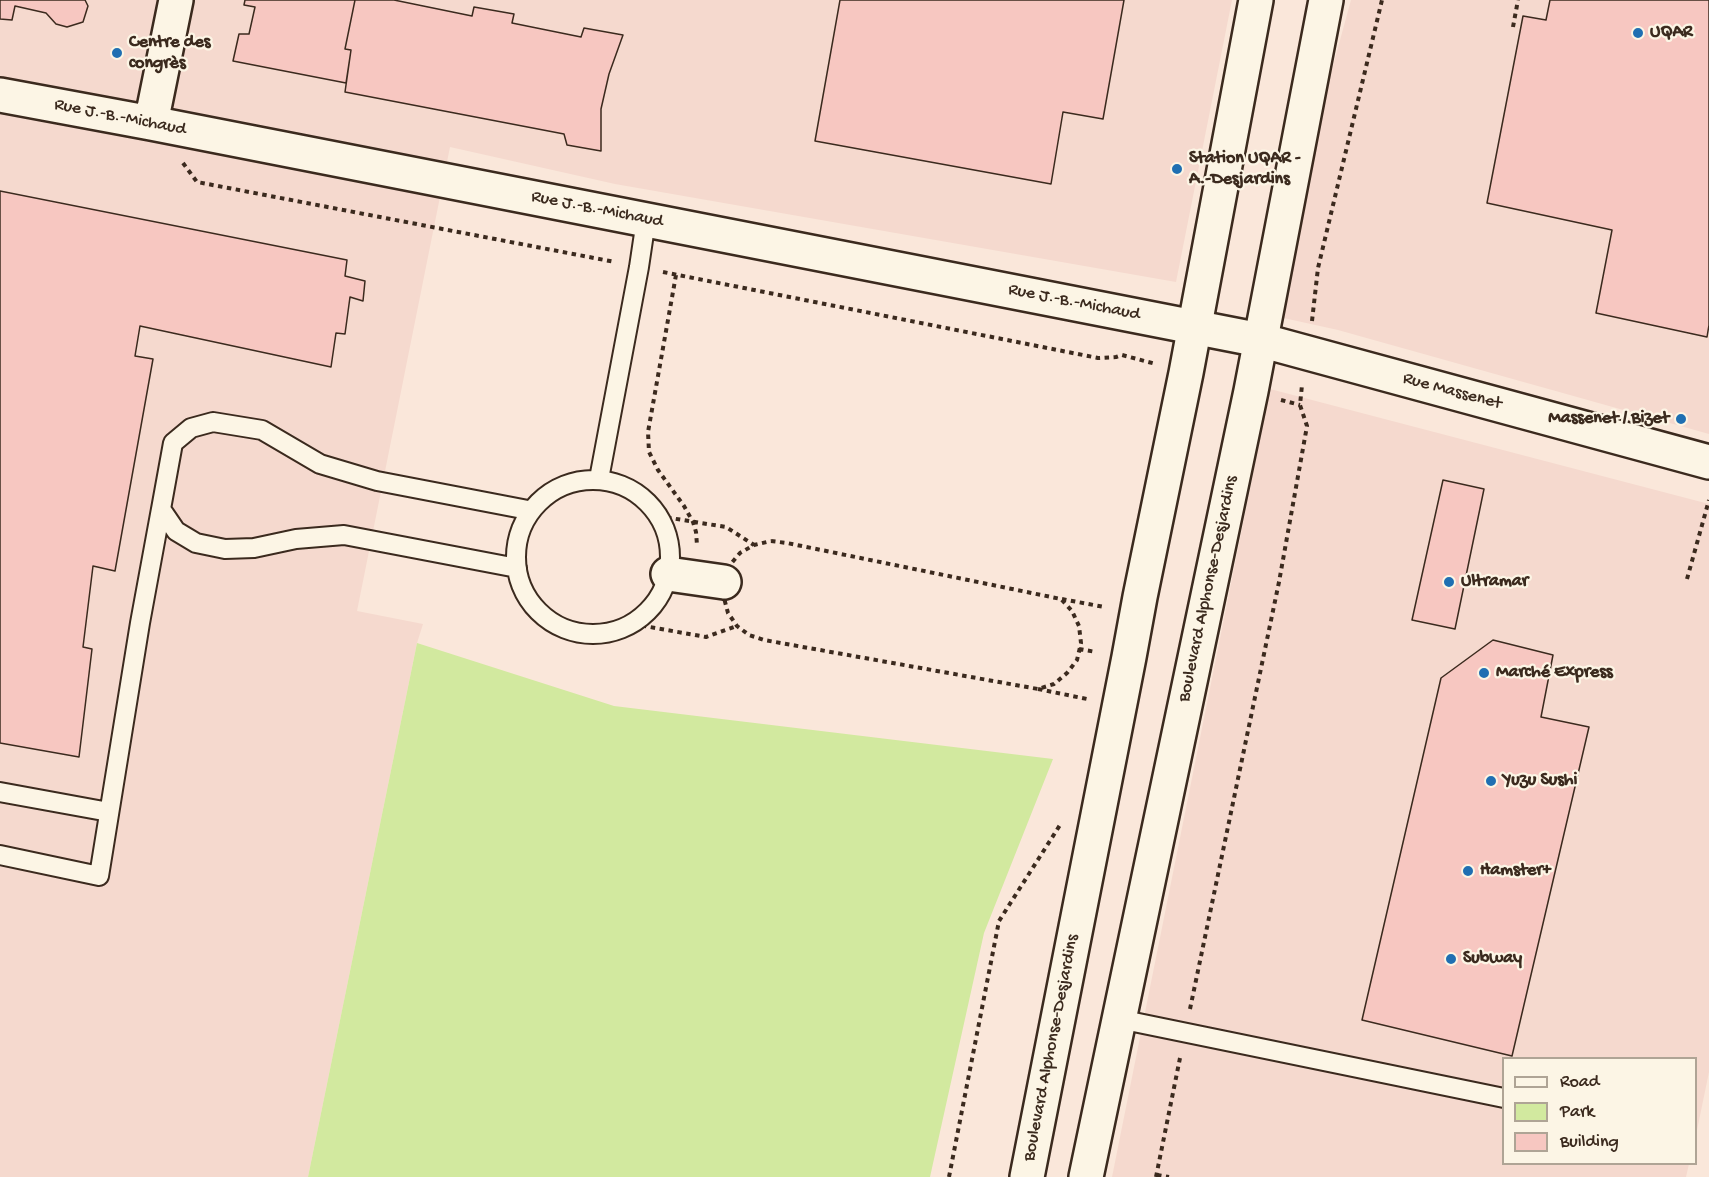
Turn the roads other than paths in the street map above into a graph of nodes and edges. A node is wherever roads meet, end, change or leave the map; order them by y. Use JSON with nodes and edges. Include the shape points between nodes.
{"nodes":[{"id":1,"x":176,"y":0,"type":"edge"},
{"id":2,"x":1256,"y":0,"type":"edge"},
{"id":3,"x":1326,"y":0,"type":"edge"},
{"id":4,"x":0,"y":95,"type":"edge"},
{"id":5,"x":151,"y":123,"type":"junction"},
{"id":6,"x":646,"y":220,"type":"junction"},
{"id":7,"x":1194,"y":326,"type":"junction"},
{"id":8,"x":1260,"y":340,"type":"junction"},
{"id":9,"x":1709,"y":462,"type":"edge"},
{"id":10,"x":599,"y":478,"type":"junction"},
{"id":11,"x":161,"y":509,"type":"junction"},
{"id":12,"x":528,"y":510,"type":"junction"},
{"id":13,"x":517,"y":568,"type":"junction"},
{"id":14,"x":679,"y":576,"type":"junction"},
{"id":15,"x":724,"y":582,"type":"road end"},
{"id":16,"x":0,"y":792,"type":"edge"},
{"id":17,"x":109,"y":812,"type":"junction"},
{"id":18,"x":0,"y":855,"type":"edge"},
{"id":19,"x":1119,"y":1019,"type":"junction"},
{"id":20,"x":1502,"y":1098,"type":"edge"},
{"id":21,"x":1027,"y":1177,"type":"edge"},
{"id":22,"x":1086,"y":1177,"type":"edge"}],
"edges":[{"from":1,"to":5,"type":"main road"},
{"from":2,"to":7,"type":"main road","name":"Boulevard Alphonse-Desjardins"},
{"from":3,"to":8,"type":"main road","name":"Boulevard Alphonse-Desjardins"},
{"from":4,"to":5,"type":"main road","name":"Rue J.-B.-Michaud"},
{"from":5,"to":6,"type":"main road","name":"Rue J.-B.-Michaud"},
{"from":6,"to":7,"type":"main road","name":"Rue J.-B.-Michaud"},
{"from":6,"to":10,"type":"lane"},
{"from":7,"to":8,"type":"main road","name":"Rue Massenet"},
{"from":7,"to":21,"type":"main road","name":"Boulevard Alphonse-Desjardins"},
{"from":8,"to":9,"type":"main road","name":"Rue Massenet"},
{"from":8,"to":19,"type":"main road","name":"Boulevard Alphonse-Desjardins"},
{"from":10,"to":12,"type":"lane","via":[[566,484]]},
{"from":10,"to":14,"type":"lane","via":[[617,482],[652,507],[665,529]]},
{"from":11,"to":12,"type":"lane","via":[[173,443],[191,428],[213,422],[262,430],[320,464],[377,481]]},
{"from":11,"to":13,"type":"lane","via":[[176,531],[196,543],[225,549],[344,535]]},
{"from":11,"to":17,"type":"lane"},
{"from":12,"to":13,"type":"lane","via":[[517,536]]},
{"from":13,"to":14,"type":"lane","via":[[526,597],[543,617],[565,630],[590,635],[615,632],[638,621],[656,603],[668,580]]},
{"from":14,"to":15,"type":"main road"},
{"from":16,"to":17,"type":"lane"},
{"from":17,"to":18,"type":"lane","via":[[99,876]]},
{"from":19,"to":20,"type":"lane"},
{"from":19,"to":22,"type":"main road","name":"Boulevard Alphonse-Desjardins"}]}
